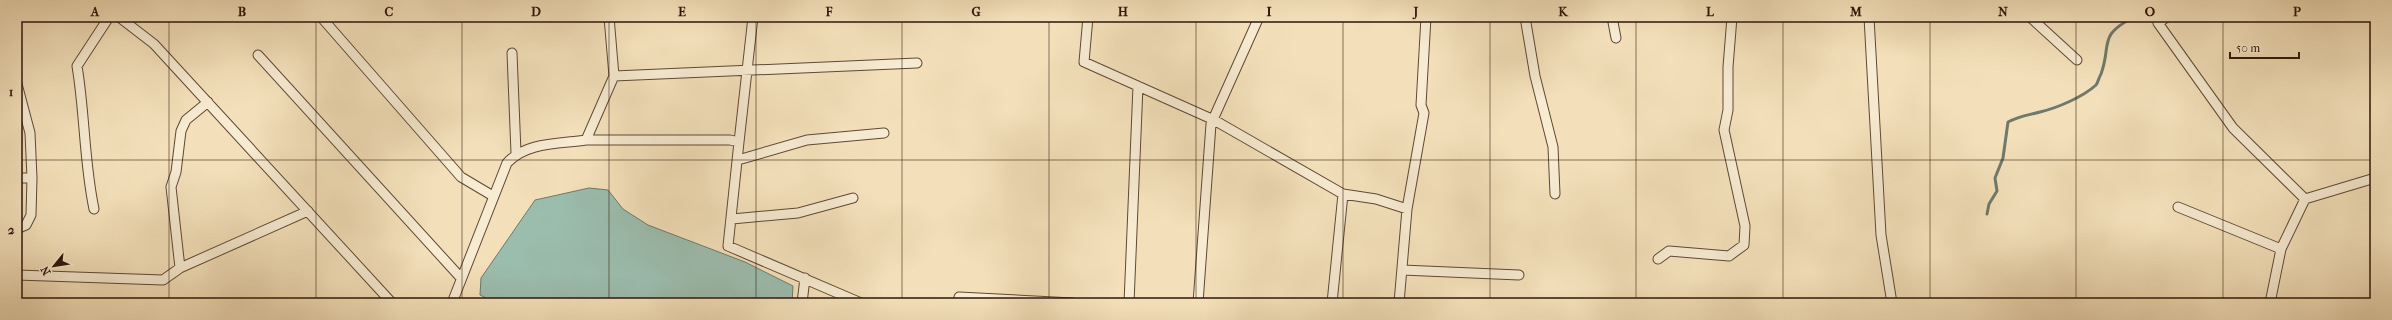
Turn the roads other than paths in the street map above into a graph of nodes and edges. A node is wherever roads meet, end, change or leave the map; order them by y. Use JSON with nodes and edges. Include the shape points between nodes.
{"nodes":[{"id":1,"x":109,"y":17,"type":"edge"},
{"id":2,"x":119,"y":17,"type":"edge"},
{"id":3,"x":321,"y":17,"type":"edge"},
{"id":4,"x":608,"y":17,"type":"edge"},
{"id":5,"x":753,"y":17,"type":"edge"},
{"id":6,"x":1088,"y":17,"type":"edge"},
{"id":7,"x":1259,"y":17,"type":"edge"},
{"id":8,"x":1426,"y":17,"type":"edge"},
{"id":9,"x":1525,"y":17,"type":"edge"},
{"id":10,"x":1612,"y":17,"type":"edge"},
{"id":11,"x":1732,"y":17,"type":"edge"},
{"id":12,"x":1869,"y":17,"type":"edge"},
{"id":13,"x":2030,"y":17,"type":"edge"},
{"id":14,"x":2167,"y":17,"type":"edge"},
{"id":15,"x":1616,"y":38,"type":"dead end"},
{"id":16,"x":512,"y":53,"type":"dead end"},
{"id":17,"x":258,"y":55,"type":"dead end"},
{"id":18,"x":2077,"y":60,"type":"dead end"},
{"id":19,"x":917,"y":63,"type":"dead end"},
{"id":20,"x":748,"y":71,"type":"junction"},
{"id":21,"x":614,"y":76,"type":"junction"},
{"id":22,"x":17,"y":85,"type":"edge"},
{"id":23,"x":1138,"y":86,"type":"junction"},
{"id":24,"x":208,"y":102,"type":"junction"},
{"id":25,"x":1214,"y":120,"type":"junction"},
{"id":26,"x":884,"y":134,"type":"dead end"},
{"id":27,"x":586,"y":140,"type":"junction"},
{"id":28,"x":739,"y":142,"type":"junction"},
{"id":29,"x":516,"y":153,"type":"junction"},
{"id":30,"x":738,"y":160,"type":"junction"},
{"id":31,"x":17,"y":178,"type":"edge"},
{"id":32,"x":32,"y":178,"type":"junction"},
{"id":33,"x":2375,"y":178,"type":"edge"},
{"id":34,"x":1343,"y":194,"type":"junction"},
{"id":35,"x":1555,"y":194,"type":"dead end"},
{"id":36,"x":493,"y":196,"type":"junction"},
{"id":37,"x":853,"y":198,"type":"dead end"},
{"id":38,"x":2305,"y":199,"type":"junction"},
{"id":39,"x":2178,"y":207,"type":"dead end"},
{"id":40,"x":1407,"y":209,"type":"junction"},
{"id":41,"x":94,"y":210,"type":"dead end"},
{"id":42,"x":308,"y":211,"type":"junction"},
{"id":43,"x":732,"y":219,"type":"junction"},
{"id":44,"x":17,"y":229,"type":"edge"},
{"id":45,"x":2280,"y":249,"type":"junction"},
{"id":46,"x":1658,"y":259,"type":"dead end"},
{"id":47,"x":180,"y":268,"type":"junction"},
{"id":48,"x":1402,"y":270,"type":"junction"},
{"id":49,"x":17,"y":275,"type":"edge"},
{"id":50,"x":1519,"y":275,"type":"dead end"},
{"id":51,"x":461,"y":278,"type":"junction"},
{"id":52,"x":805,"y":278,"type":"junction"},
{"id":53,"x":959,"y":297,"type":"dead end"},
{"id":54,"x":2375,"y":302,"type":"edge"},
{"id":55,"x":392,"y":303,"type":"edge"},
{"id":56,"x":452,"y":303,"type":"edge"},
{"id":57,"x":802,"y":303,"type":"edge"},
{"id":58,"x":861,"y":303,"type":"edge"},
{"id":59,"x":1073,"y":303,"type":"edge"},
{"id":60,"x":1130,"y":303,"type":"edge"},
{"id":61,"x":1198,"y":303,"type":"edge"},
{"id":62,"x":1332,"y":303,"type":"edge"},
{"id":63,"x":1399,"y":303,"type":"edge"},
{"id":64,"x":1892,"y":303,"type":"edge"},
{"id":65,"x":2270,"y":303,"type":"edge"},
{"id":66,"x":2371,"y":303,"type":"edge"}],
"edges":[{"from":1,"to":41,"type":"street","via":[[77,66],[82,98],[87,174]]},
{"from":2,"to":24,"type":"street","via":[[154,44]]},
{"from":3,"to":36,"type":"street","via":[[461,177]]},
{"from":4,"to":21,"type":"street"},
{"from":5,"to":20,"type":"street"},
{"from":6,"to":23,"type":"street","via":[[1084,62]]},
{"from":7,"to":25,"type":"street"},
{"from":8,"to":40,"type":"street","via":[[1421,105],[1424,113]]},
{"from":9,"to":35,"type":"street","via":[[1535,76],[1553,148]]},
{"from":10,"to":15,"type":"street"},
{"from":11,"to":46,"type":"street","via":[[1728,110],[1724,130],[1745,226],[1744,245],[1729,256],[1669,251]]},
{"from":12,"to":64,"type":"street","via":[[1880,235]]},
{"from":13,"to":18,"type":"street"},
{"from":14,"to":38,"type":"street","via":[[2158,23],[2233,128]]},
{"from":16,"to":29,"type":"street"},
{"from":17,"to":51,"type":"street"},
{"from":19,"to":20,"type":"street"},
{"from":20,"to":21,"type":"street"},
{"from":20,"to":28,"type":"street"},
{"from":21,"to":27,"type":"street"},
{"from":22,"to":32,"type":"street","via":[[30,133]]},
{"from":23,"to":25,"type":"street"},
{"from":23,"to":60,"type":"street"},
{"from":24,"to":42,"type":"street"},
{"from":24,"to":47,"type":"street","via":[[186,120],[181,131],[176,172],[171,187]]},
{"from":25,"to":34,"type":"street"},
{"from":25,"to":61,"type":"street"},
{"from":26,"to":30,"type":"street","via":[[807,140]]},
{"from":27,"to":28,"type":"street"},
{"from":27,"to":29,"type":"street","via":[[528,148]]},
{"from":28,"to":30,"type":"street"},
{"from":29,"to":36,"type":"street","via":[[507,163]]},
{"from":30,"to":43,"type":"street"},
{"from":31,"to":32,"type":"street"},
{"from":32,"to":44,"type":"street","via":[[31,215],[26,225]]},
{"from":33,"to":38,"type":"street"},
{"from":34,"to":40,"type":"street","via":[[1376,199]]},
{"from":34,"to":62,"type":"street"},
{"from":36,"to":51,"type":"street"},
{"from":37,"to":43,"type":"street","via":[[798,213]]},
{"from":38,"to":45,"type":"street"},
{"from":39,"to":45,"type":"street"},
{"from":40,"to":48,"type":"street"},
{"from":42,"to":47,"type":"street"},
{"from":42,"to":55,"type":"street"},
{"from":43,"to":52,"type":"street","via":[[728,246]]},
{"from":45,"to":65,"type":"street"},
{"from":47,"to":49,"type":"street","via":[[163,280]]},
{"from":48,"to":50,"type":"street"},
{"from":48,"to":63,"type":"street"},
{"from":51,"to":56,"type":"street"},
{"from":52,"to":57,"type":"street"},
{"from":52,"to":58,"type":"street"},
{"from":53,"to":59,"type":"street"},
{"from":54,"to":66,"type":"street"}]}
